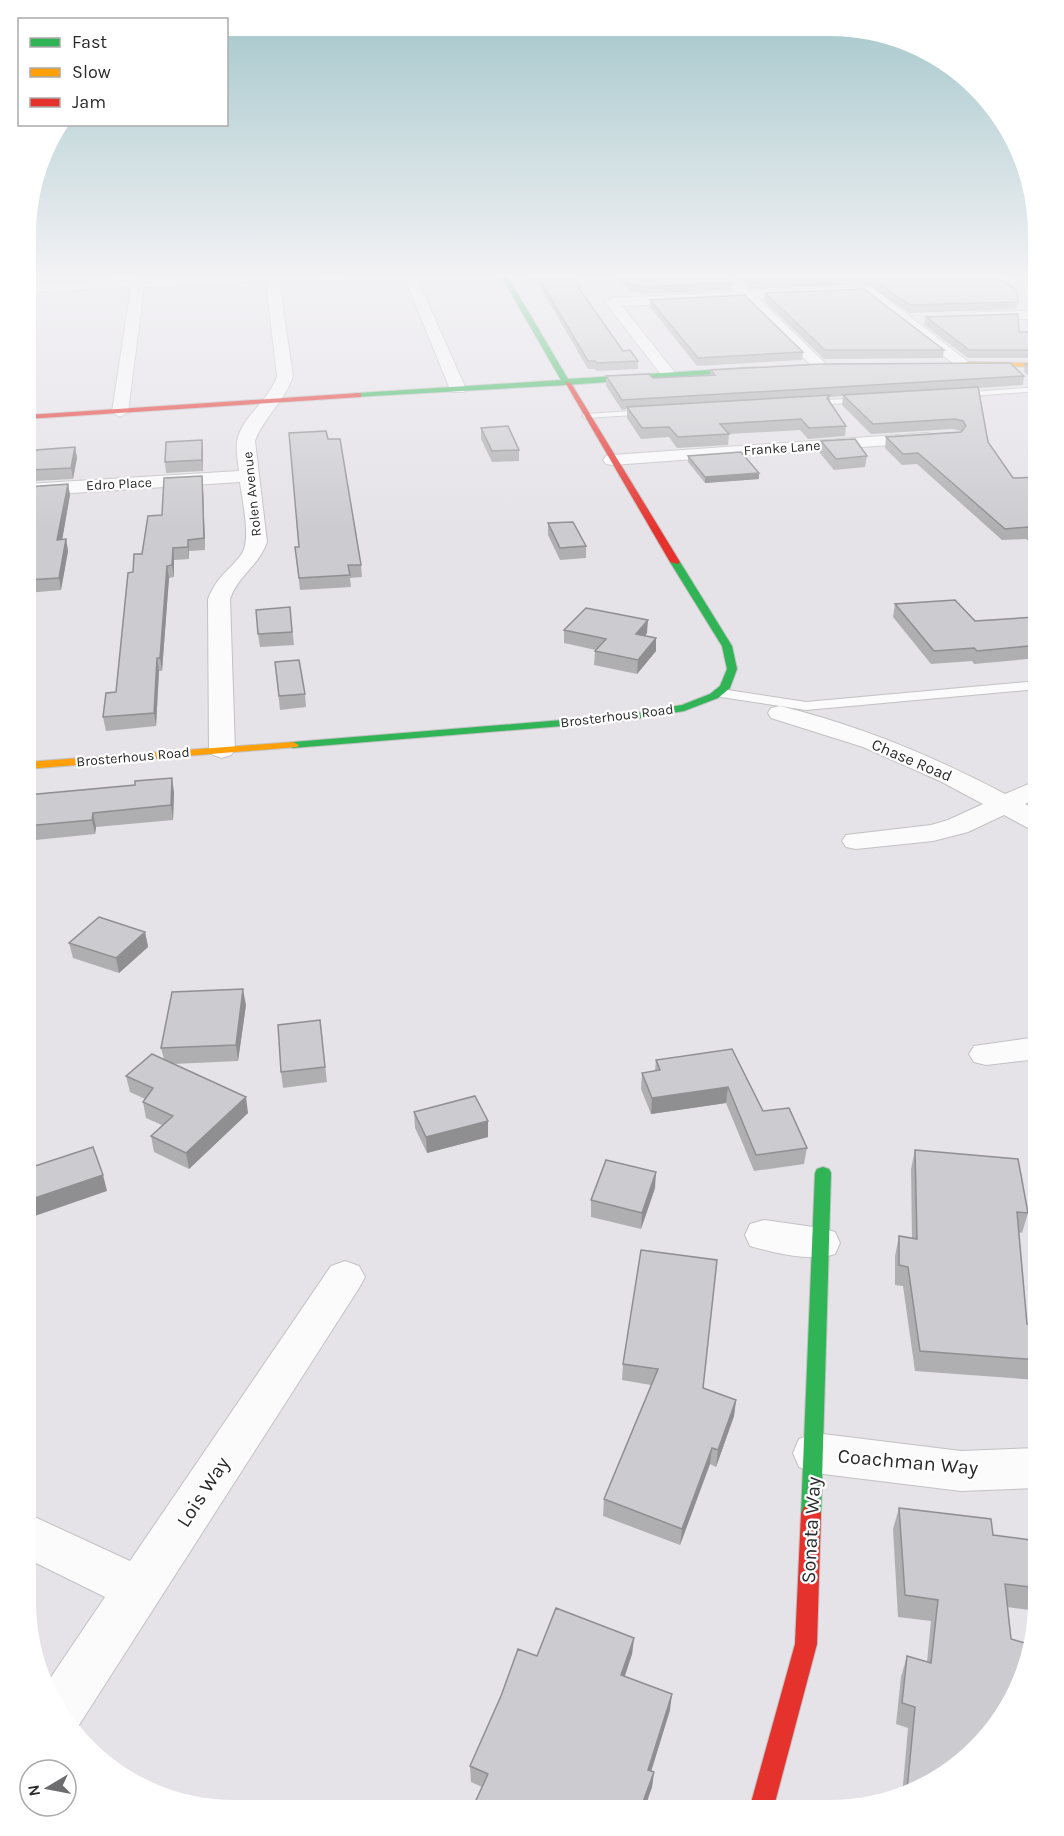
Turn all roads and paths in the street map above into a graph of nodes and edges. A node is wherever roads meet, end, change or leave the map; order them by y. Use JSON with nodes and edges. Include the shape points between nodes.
{"nodes":[{"id":1,"x":127,"y":360,"type":"edge"},
{"id":2,"x":283,"y":360,"type":"edge"},
{"id":3,"x":446,"y":360,"type":"edge"},
{"id":4,"x":553,"y":360,"type":"edge"},
{"id":5,"x":657,"y":360,"type":"edge"},
{"id":6,"x":819,"y":360,"type":"edge"},
{"id":7,"x":957,"y":360,"type":"edge"},
{"id":8,"x":940,"y":364,"type":"edge"},
{"id":9,"x":963,"y":364,"type":"junction"},
{"id":10,"x":826,"y":366,"type":"joint"},
{"id":11,"x":1028,"y":366,"type":"edge"},
{"id":12,"x":797,"y":367,"type":"edge"},
{"id":13,"x":774,"y":368,"type":"edge"},
{"id":14,"x":668,"y":374,"type":"junction"},
{"id":15,"x":565,"y":380,"type":"junction"},
{"id":16,"x":458,"y":389,"type":"junction"},
{"id":17,"x":1028,"y":390,"type":"edge"},
{"id":18,"x":946,"y":395,"type":"edge"},
{"id":19,"x":876,"y":399,"type":"edge"},
{"id":20,"x":271,"y":402,"type":"junction"},
{"id":21,"x":795,"y":404,"type":"edge"},
{"id":22,"x":120,"y":412,"type":"junction"},
{"id":23,"x":656,"y":412,"type":"edge"},
{"id":24,"x":586,"y":416,"type":"junction"},
{"id":25,"x":36,"y":417,"type":"edge"},
{"id":26,"x":941,"y":437,"type":"edge"},
{"id":27,"x":612,"y":460,"type":"junction"},
{"id":28,"x":248,"y":476,"type":"junction"},
{"id":29,"x":36,"y":489,"type":"edge"},
{"id":30,"x":1028,"y":686,"type":"edge"},
{"id":31,"x":721,"y":693,"type":"junction"},
{"id":32,"x":780,"y":713,"type":"dead end"},
{"id":33,"x":222,"y":750,"type":"junction"},
{"id":34,"x":36,"y":765,"type":"edge"},
{"id":35,"x":1028,"y":793,"type":"edge"},
{"id":36,"x":1005,"y":805,"type":"junction"},
{"id":37,"x":1028,"y":817,"type":"edge"},
{"id":38,"x":856,"y":842,"type":"dead end"},
{"id":39,"x":1028,"y":1049,"type":"edge"},
{"id":40,"x":986,"y":1054,"type":"dead end"},
{"id":41,"x":823,"y":1173,"type":"dead end"},
{"id":42,"x":764,"y":1235,"type":"dead end"},
{"id":43,"x":821,"y":1243,"type":"junction"},
{"id":44,"x":345,"y":1277,"type":"dead end"},
{"id":45,"x":814,"y":1453,"type":"junction"},
{"id":46,"x":1028,"y":1468,"type":"edge"},
{"id":47,"x":36,"y":1540,"type":"edge"},
{"id":48,"x":140,"y":1589,"type":"junction"},
{"id":49,"x":64,"y":1703,"type":"edge"},
{"id":50,"x":764,"y":1800,"type":"edge"}],
"edges":[{"from":1,"to":22,"type":"street"},
{"from":2,"to":20,"type":"street","name":"Rolen Avenue","via":[[285,375]]},
{"from":3,"to":16,"type":"street"},
{"from":4,"to":15,"type":"street"},
{"from":5,"to":14,"type":"street"},
{"from":6,"to":10,"type":"street"},
{"from":7,"to":9,"type":"street"},
{"from":8,"to":9,"type":"street"},
{"from":9,"to":11,"type":"street"},
{"from":10,"to":12,"type":"street"},
{"from":13,"to":14,"type":"street"},
{"from":14,"to":15,"type":"street"},
{"from":15,"to":16,"type":"street"},
{"from":15,"to":24,"type":"street"},
{"from":16,"to":20,"type":"street"},
{"from":17,"to":18,"type":"lane"},
{"from":19,"to":21,"type":"lane"},
{"from":20,"to":22,"type":"street"},
{"from":20,"to":28,"type":"street","name":"Rolen Avenue","via":[[246,441]]},
{"from":22,"to":25,"type":"street"},
{"from":23,"to":24,"type":"lane"},
{"from":24,"to":27,"type":"street"},
{"from":26,"to":27,"type":"street","name":"Franke Lane"},
{"from":27,"to":31,"type":"street","via":[[727,646],[731,678]]},
{"from":28,"to":29,"type":"street","name":"Edro Place"},
{"from":28,"to":33,"type":"street","name":"Rolen Avenue","via":[[257,543],[252,556],[225,583],[219,599]]},
{"from":30,"to":31,"type":"lane","via":[[806,706]]},
{"from":31,"to":33,"type":"street","name":"Brosterhous Road","via":[[695,705],[623,718]]},
{"from":32,"to":36,"type":"street","name":"Chase Road","via":[[872,742],[949,775]]},
{"from":33,"to":34,"type":"street","name":"Brosterhous Road"},
{"from":35,"to":36,"type":"street"},
{"from":36,"to":37,"type":"street","name":"Chase Road"},
{"from":36,"to":38,"type":"street","via":[[933,833]]},
{"from":39,"to":40,"type":"street"},
{"from":41,"to":43,"type":"street","name":"Sonata Way"},
{"from":42,"to":43,"type":"street"},
{"from":43,"to":45,"type":"street","name":"Sonata Way"},
{"from":44,"to":48,"type":"street","name":"Lois Way"},
{"from":45,"to":46,"type":"street","name":"Coachman Way","via":[[961,1471]]},
{"from":45,"to":50,"type":"street","name":"Sonata Way","via":[[806,1644]]},
{"from":47,"to":48,"type":"street"},
{"from":48,"to":49,"type":"street","name":"Lois Way"}]}
